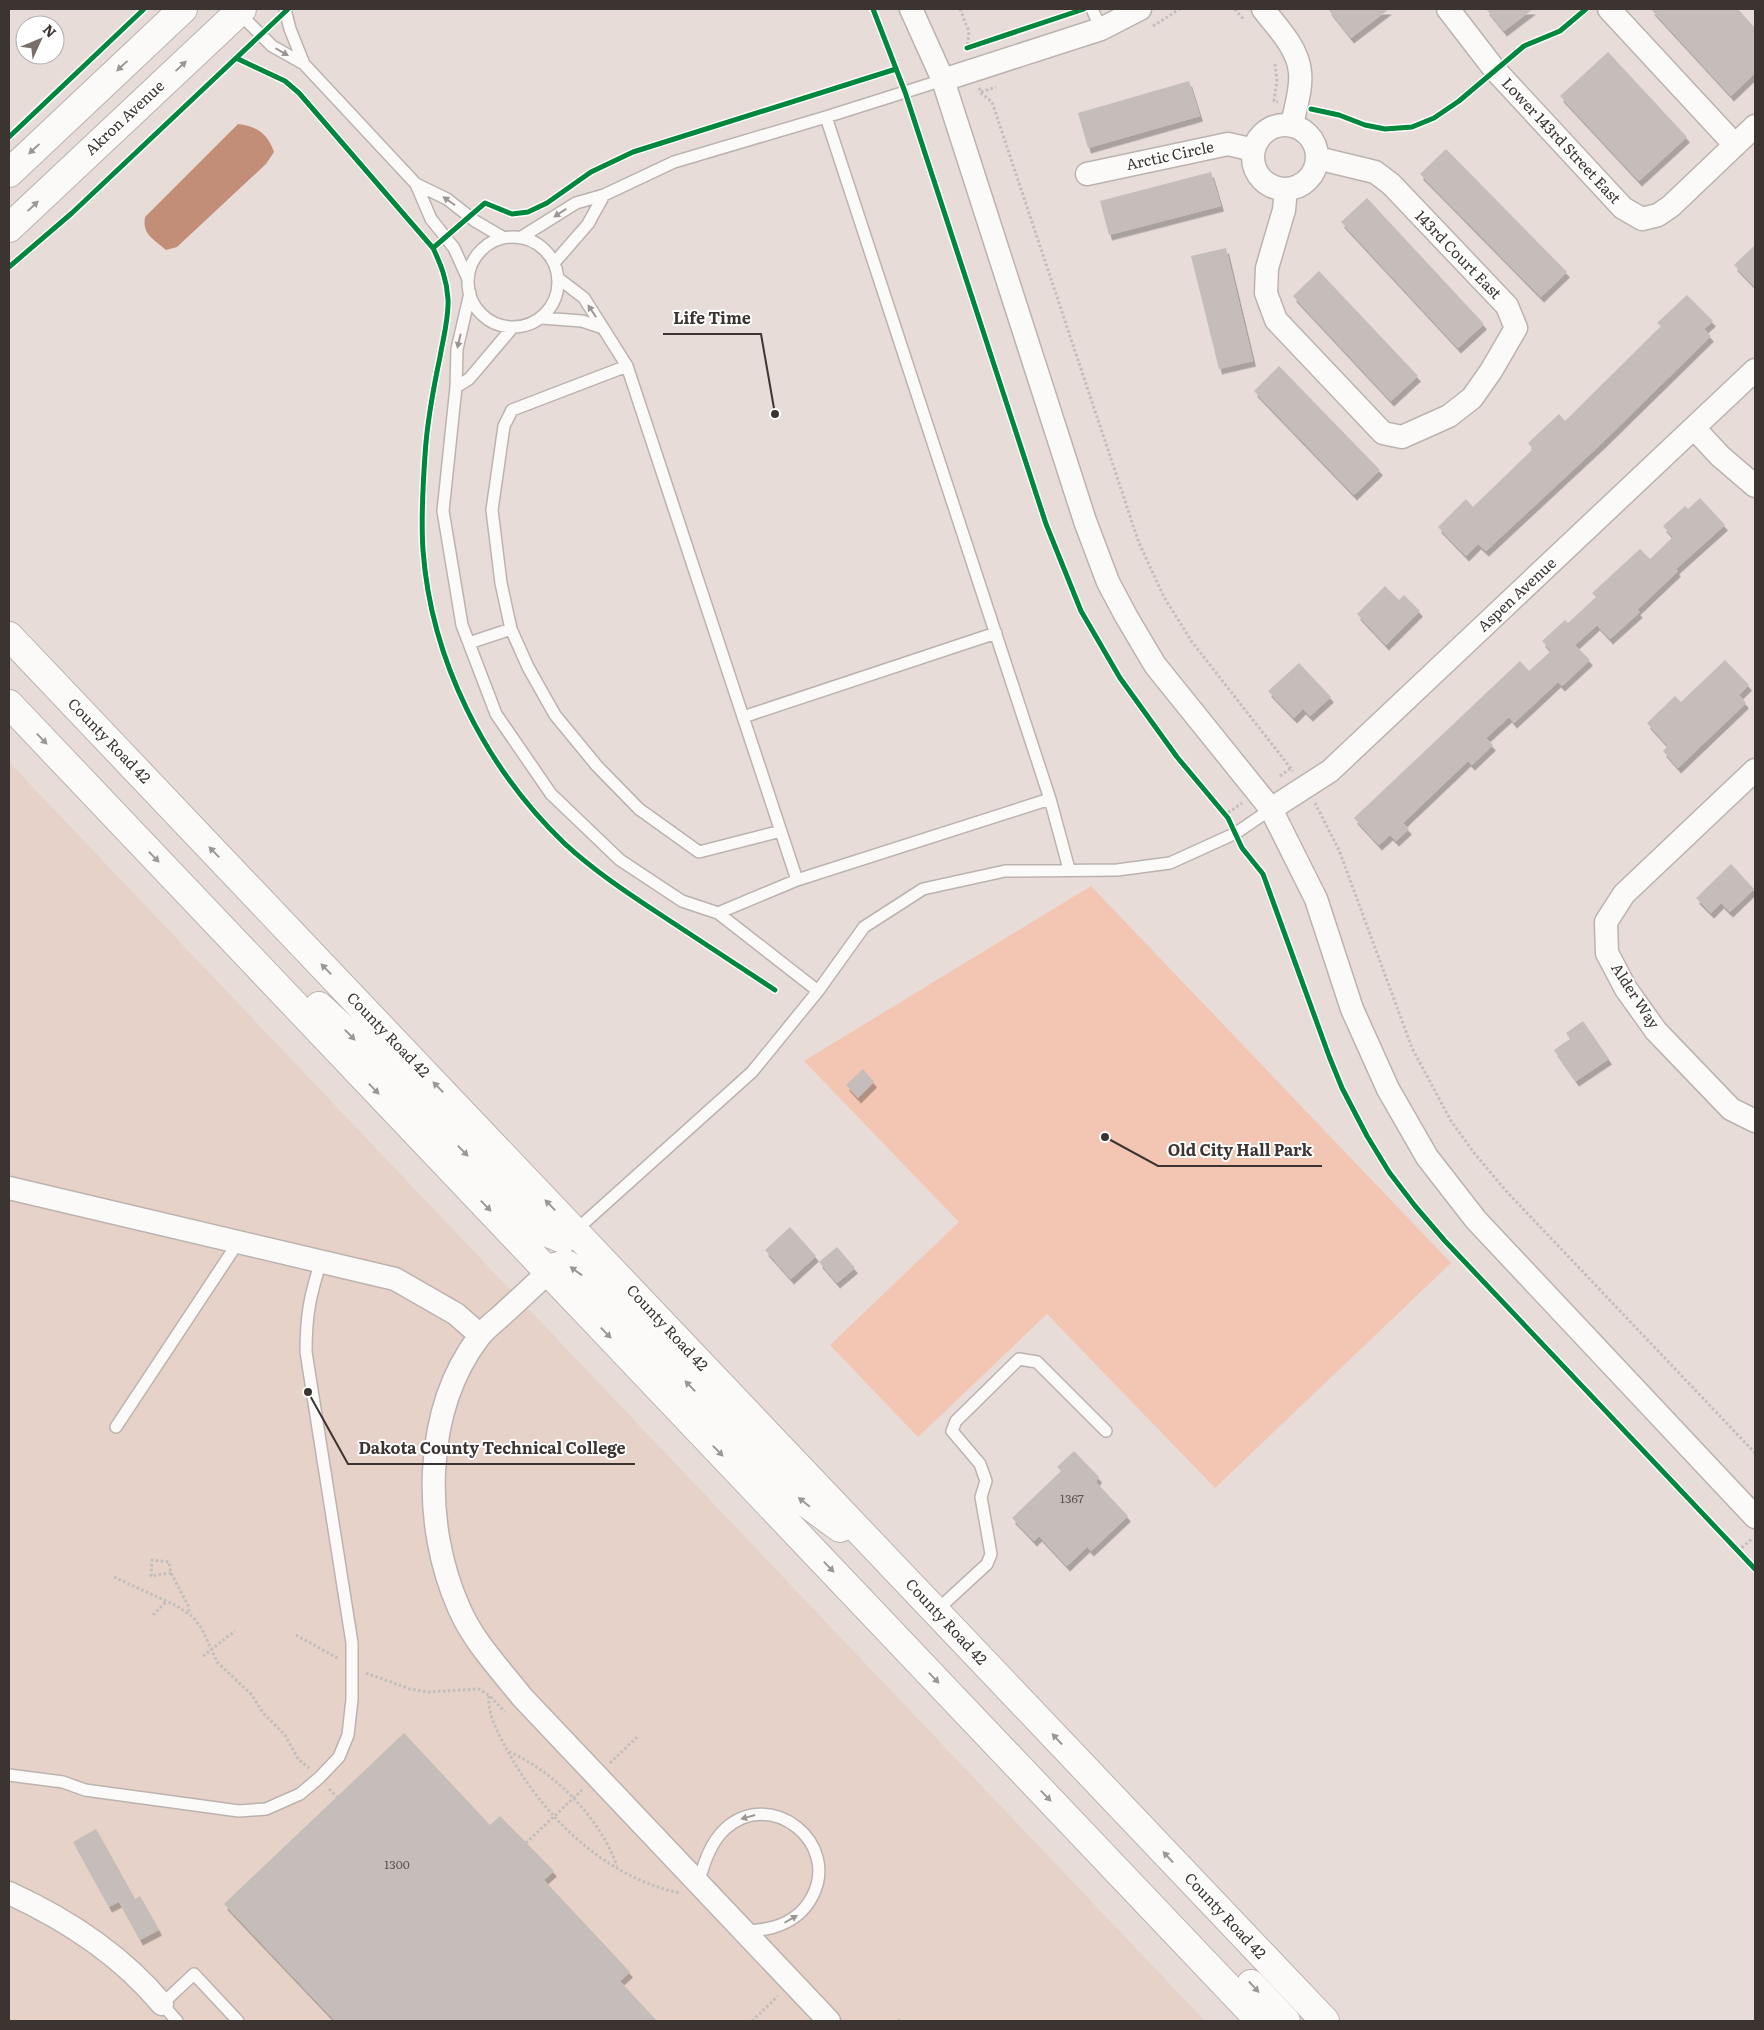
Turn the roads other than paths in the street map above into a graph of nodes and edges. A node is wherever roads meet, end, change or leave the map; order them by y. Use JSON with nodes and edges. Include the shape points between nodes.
{"nodes":[{"id":1,"x":285,"y":9,"type":"edge"},
{"id":2,"x":911,"y":9,"type":"edge"},
{"id":3,"x":1092,"y":9,"type":"edge"},
{"id":4,"x":1140,"y":9,"type":"edge"},
{"id":5,"x":1448,"y":9,"type":"edge"},
{"id":6,"x":1608,"y":9,"type":"edge"},
{"id":7,"x":239,"y":10,"type":"edge"},
{"id":8,"x":175,"y":13,"type":"edge"},
{"id":9,"x":1255,"y":16,"type":"edge"},
{"id":10,"x":1101,"y":29,"type":"junction"},
{"id":11,"x":304,"y":64,"type":"junction"},
{"id":12,"x":943,"y":80,"type":"junction"},
{"id":13,"x":1294,"y":116,"type":"junction"},
{"id":14,"x":826,"y":117,"type":"junction"},
{"id":15,"x":1755,"y":126,"type":"edge"},
{"id":16,"x":1735,"y":145,"type":"junction"},
{"id":17,"x":1254,"y":150,"type":"junction"},
{"id":18,"x":1317,"y":158,"type":"junction"},
{"id":19,"x":9,"y":173,"type":"edge"},
{"id":20,"x":1087,"y":174,"type":"dead end"},
{"id":21,"x":416,"y":184,"type":"junction"},
{"id":22,"x":1286,"y":189,"type":"junction"},
{"id":23,"x":604,"y":195,"type":"junction"},
{"id":24,"x":9,"y":228,"type":"edge"},
{"id":25,"x":504,"y":238,"type":"junction"},
{"id":26,"x":520,"y":238,"type":"junction"},
{"id":27,"x":554,"y":263,"type":"junction"},
{"id":28,"x":558,"y":278,"type":"junction"},
{"id":29,"x":468,"y":279,"type":"junction"},
{"id":30,"x":470,"y":293,"type":"junction"},
{"id":31,"x":541,"y":318,"type":"junction"},
{"id":32,"x":513,"y":327,"type":"junction"},
{"id":33,"x":604,"y":328,"type":"junction"},
{"id":34,"x":627,"y":366,"type":"junction"},
{"id":35,"x":1755,"y":370,"type":"edge"},
{"id":36,"x":456,"y":387,"type":"junction"},
{"id":37,"x":1694,"y":428,"type":"junction"},
{"id":38,"x":1755,"y":486,"type":"edge"},
{"id":39,"x":511,"y":629,"type":"junction"},
{"id":40,"x":996,"y":633,"type":"junction"},
{"id":41,"x":9,"y":636,"type":"edge"},
{"id":42,"x":468,"y":644,"type":"junction"},
{"id":43,"x":9,"y":704,"type":"edge"},
{"id":44,"x":743,"y":717,"type":"junction"},
{"id":45,"x":1755,"y":770,"type":"edge"},
{"id":46,"x":1050,"y":799,"type":"junction"},
{"id":47,"x":1271,"y":810,"type":"junction"},
{"id":48,"x":781,"y":830,"type":"junction"},
{"id":49,"x":1069,"y":870,"type":"junction"},
{"id":50,"x":797,"y":880,"type":"junction"},
{"id":51,"x":718,"y":913,"type":"junction"},
{"id":52,"x":256,"y":964,"type":"junction"},
{"id":53,"x":818,"y":991,"type":"junction"},
{"id":54,"x":1755,"y":1122,"type":"edge"},
{"id":55,"x":9,"y":1188,"type":"edge"},
{"id":56,"x":575,"y":1231,"type":"junction"},
{"id":57,"x":238,"y":1241,"type":"junction"},
{"id":58,"x":322,"y":1261,"type":"junction"},
{"id":59,"x":548,"y":1272,"type":"junction"},
{"id":60,"x":480,"y":1336,"type":"junction"},
{"id":61,"x":116,"y":1428,"type":"dead end"},
{"id":62,"x":1106,"y":1431,"type":"dead end"},
{"id":63,"x":1755,"y":1516,"type":"edge"},
{"id":64,"x":887,"y":1560,"type":"junction"},
{"id":65,"x":936,"y":1611,"type":"junction"},
{"id":66,"x":9,"y":1775,"type":"edge"},
{"id":67,"x":1111,"y":1864,"type":"junction"},
{"id":68,"x":690,"y":1888,"type":"junction"},
{"id":69,"x":9,"y":1893,"type":"edge"},
{"id":70,"x":744,"y":1932,"type":"junction"},
{"id":71,"x":162,"y":2004,"type":"junction"},
{"id":72,"x":177,"y":2021,"type":"edge"},
{"id":73,"x":238,"y":2021,"type":"edge"},
{"id":74,"x":829,"y":2021,"type":"edge"},
{"id":75,"x":1260,"y":2021,"type":"edge"},
{"id":76,"x":1286,"y":2021,"type":"edge"},
{"id":77,"x":1325,"y":2021,"type":"edge"}],
"edges":[{"from":1,"to":11,"type":"lane"},
{"from":2,"to":12,"type":"street"},
{"from":3,"to":10,"type":"lane"},
{"from":4,"to":10,"type":"street"},
{"from":5,"to":16,"type":"street","name":"Lower 143rd Street East","via":[[1495,70],[1586,169],[1623,208],[1642,218],[1658,216],[1671,206]]},
{"from":6,"to":16,"type":"street"},
{"from":7,"to":11,"type":"lane","one_way":true,"via":[[272,46]]},
{"from":24,"to":7,"type":"main road","name":"Akron Avenue","one_way":true},
{"from":8,"to":19,"type":"main road","one_way":true},
{"from":9,"to":13,"type":"street","via":[[1295,52],[1300,89]]},
{"from":10,"to":12,"type":"street"},
{"from":11,"to":21,"type":"lane"},
{"from":12,"to":14,"type":"lane"},
{"from":12,"to":47,"type":"street","via":[[1085,521],[1108,582],[1155,664]]},
{"from":13,"to":17,"type":"street","via":[[1261,135]]},
{"from":13,"to":18,"type":"street","via":[[1315,144]]},
{"from":14,"to":23,"type":"lane","via":[[674,162]]},
{"from":14,"to":40,"type":"lane"},
{"from":15,"to":16,"type":"street","name":"Lower 143rd Street East"},
{"from":17,"to":20,"type":"street","name":"Arctic Circle","via":[[1228,144]]},
{"from":17,"to":22,"type":"street","via":[[1255,169],[1260,177],[1277,188]]},
{"from":18,"to":22,"type":"street","via":[[1308,180]]},
{"from":18,"to":22,"type":"street","name":"143rd Court East","via":[[1375,172],[1391,184],[1507,306],[1516,328],[1472,398],[1449,416],[1402,438],[1383,433],[1276,320],[1266,293],[1267,268],[1284,210]]},
{"from":25,"to":21,"type":"lane","one_way":true,"via":[[447,199]]},
{"from":21,"to":29,"type":"lane","via":[[432,219],[454,248]]},
{"from":23,"to":26,"type":"lane","one_way":true,"via":[[576,202]]},
{"from":23,"to":27,"type":"lane","via":[[588,224]]},
{"from":25,"to":26,"type":"lane"},
{"from":25,"to":29,"type":"lane","via":[[479,252]]},
{"from":26,"to":27,"type":"lane","via":[[546,251]]},
{"from":27,"to":28,"type":"lane"},
{"from":28,"to":31,"type":"lane","via":[[557,293]]},
{"from":33,"to":28,"type":"lane","one_way":true,"via":[[584,298]]},
{"from":29,"to":30,"type":"lane"},
{"from":30,"to":32,"type":"lane","via":[[476,307],[486,317]]},
{"from":30,"to":36,"type":"lane","one_way":true,"via":[[457,349]]},
{"from":31,"to":32,"type":"lane","via":[[528,325]]},
{"from":31,"to":33,"type":"lane","via":[[582,321]]},
{"from":32,"to":36,"type":"lane","via":[[469,379]]},
{"from":33,"to":34,"type":"lane"},
{"from":34,"to":39,"type":"lane","via":[[512,410],[504,426],[492,510],[501,583]]},
{"from":34,"to":44,"type":"lane"},
{"from":35,"to":37,"type":"street","name":"Aspen Avenue"},
{"from":36,"to":42,"type":"lane","via":[[443,511]]},
{"from":37,"to":38,"type":"street"},
{"from":37,"to":47,"type":"street","name":"Aspen Avenue","via":[[1330,771]]},
{"from":39,"to":42,"type":"lane"},
{"from":39,"to":48,"type":"lane","via":[[555,714],[597,766],[639,809],[699,852]]},
{"from":40,"to":44,"type":"lane"},
{"from":40,"to":46,"type":"lane"},
{"from":56,"to":41,"type":"main road","name":"County Road 42","one_way":true},
{"from":42,"to":51,"type":"lane","via":[[496,714],[551,794],[620,860],[682,901]]},
{"from":43,"to":52,"type":"main road","one_way":true},
{"from":44,"to":48,"type":"lane"},
{"from":45,"to":54,"type":"street","name":"Alder Way","via":[[1624,894],[1606,922],[1608,953],[1626,989],[1656,1031],[1731,1109]]},
{"from":46,"to":49,"type":"lane"},
{"from":46,"to":50,"type":"lane"},
{"from":47,"to":49,"type":"lane","via":[[1236,833],[1170,863],[1117,870]]},
{"from":47,"to":63,"type":"street","via":[[1316,898],[1352,1009],[1380,1072],[1427,1157],[1476,1220]]},
{"from":48,"to":50,"type":"lane"},
{"from":49,"to":53,"type":"lane","via":[[1004,871],[923,890],[864,927]]},
{"from":50,"to":51,"type":"lane"},
{"from":51,"to":53,"type":"lane"},
{"from":52,"to":56,"type":"main road","one_way":true,"via":[[309,998],[346,1031],[543,1231],[563,1239]]},
{"from":52,"to":59,"type":"main road","one_way":true},
{"from":53,"to":56,"type":"lane","via":[[752,1072]]},
{"from":55,"to":57,"type":"street"},
{"from":56,"to":64,"type":"main road","name":"County Road 42"},
{"from":57,"to":58,"type":"street"},
{"from":57,"to":61,"type":"lane"},
{"from":58,"to":60,"type":"street","via":[[395,1279],[456,1314]]},
{"from":58,"to":66,"type":"lane","via":[[310,1296],[306,1352],[352,1643],[348,1735],[339,1757],[300,1794],[281,1804],[239,1812],[85,1790],[63,1782]]},
{"from":59,"to":60,"type":"street"},
{"from":64,"to":59,"type":"main road","one_way":true,"via":[[791,1492],[580,1274],[566,1264]]},
{"from":59,"to":67,"type":"main road","one_way":true},
{"from":60,"to":68,"type":"street","via":[[457,1372],[437,1437],[436,1525],[443,1565],[459,1609],[477,1640],[522,1697]]},
{"from":62,"to":65,"type":"lane","via":[[1037,1362],[1019,1359],[956,1421],[952,1431],[980,1464],[986,1481],[981,1497],[991,1554],[987,1564]]},
{"from":64,"to":65,"type":"main road","name":"County Road 42"},
{"from":77,"to":65,"type":"main road","name":"County Road 42","one_way":true},
{"from":67,"to":75,"type":"main road"},
{"from":67,"to":76,"type":"main road","one_way":true,"via":[[1173,1910],[1239,1971]]},
{"from":68,"to":70,"type":"street"},
{"from":70,"to":68,"type":"lane","one_way":true,"via":[[775,1927],[789,1921],[810,1901],[819,1876],[818,1859],[803,1831],[776,1816],[758,1814],[741,1819],[726,1829],[713,1844]]},
{"from":69,"to":71,"type":"street","via":[[64,1921],[143,1981]]},
{"from":70,"to":74,"type":"street"},
{"from":71,"to":72,"type":"lane"},
{"from":71,"to":73,"type":"lane","via":[[194,1974]]}]}
